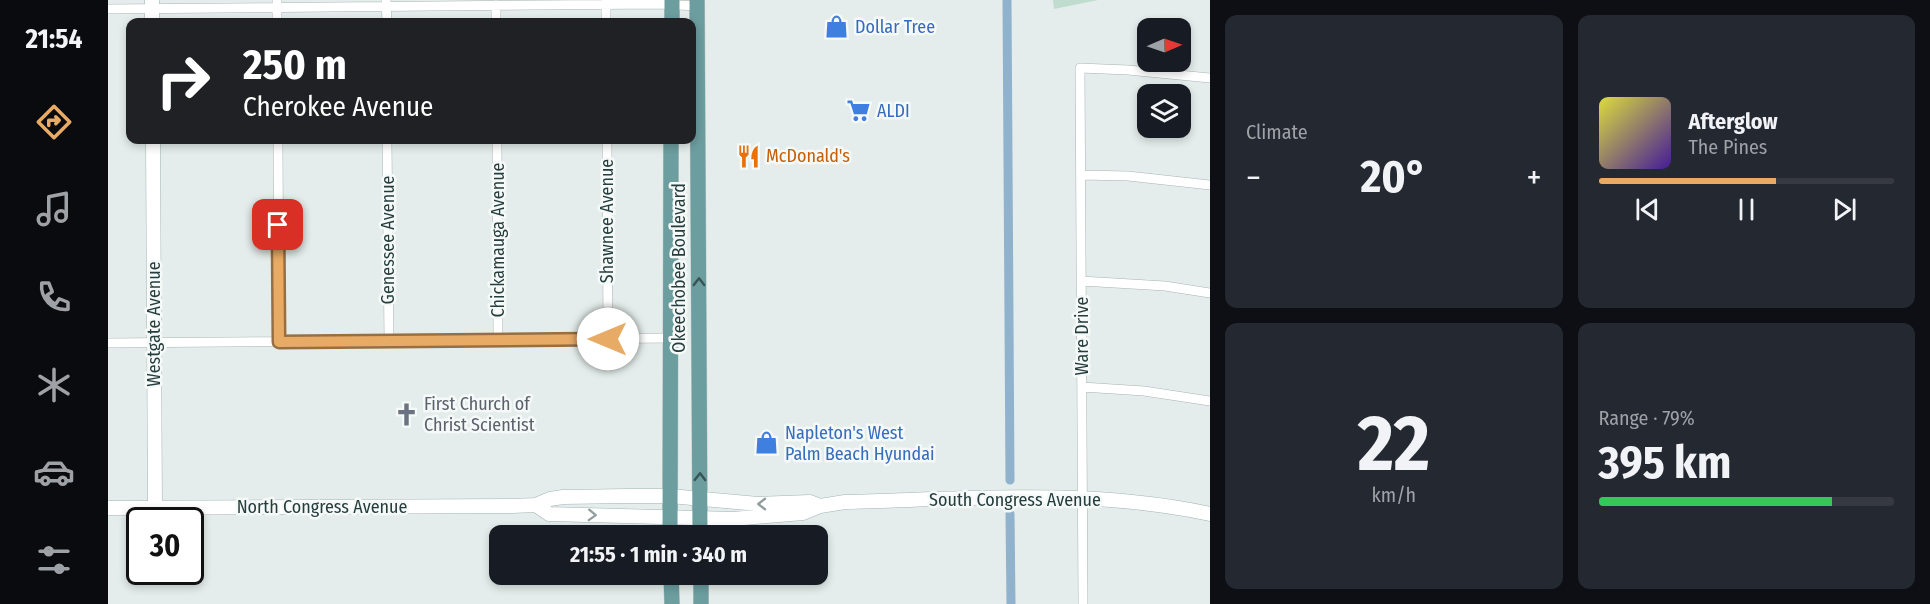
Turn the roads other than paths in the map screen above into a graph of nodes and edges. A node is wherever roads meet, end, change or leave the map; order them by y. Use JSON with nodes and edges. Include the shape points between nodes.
{"nodes":[{"id":1,"x":606,"y":2,"type":"edge"},
{"id":2,"x":386,"y":3,"type":"edge"},
{"id":3,"x":672,"y":3,"type":"edge"},
{"id":4,"x":697,"y":3,"type":"edge"},
{"id":5,"x":277,"y":4,"type":"edge"},
{"id":6,"x":496,"y":5,"type":"junction"},
{"id":7,"x":108,"y":9,"type":"edge"},
{"id":8,"x":152,"y":10,"type":"edge"},
{"id":9,"x":387,"y":18,"type":"edge"},
{"id":10,"x":496,"y":18,"type":"edge"},
{"id":11,"x":606,"y":18,"type":"edge"},
{"id":12,"x":1210,"y":78,"type":"edge"},
{"id":13,"x":153,"y":144,"type":"edge"},
{"id":14,"x":278,"y":144,"type":"edge"},
{"id":15,"x":387,"y":144,"type":"edge"},
{"id":16,"x":497,"y":144,"type":"edge"},
{"id":17,"x":607,"y":144,"type":"edge"},
{"id":18,"x":671,"y":144,"type":"edge"},
{"id":19,"x":1081,"y":175,"type":"junction"},
{"id":20,"x":1210,"y":185,"type":"edge"},
{"id":21,"x":1081,"y":281,"type":"junction"},
{"id":22,"x":1210,"y":292,"type":"edge"},
{"id":23,"x":670,"y":338,"type":"junction"},
{"id":24,"x":608,"y":339,"type":"junction"},
{"id":25,"x":498,"y":340,"type":"junction"},
{"id":26,"x":389,"y":341,"type":"junction"},
{"id":27,"x":279,"y":342,"type":"junction"},
{"id":28,"x":108,"y":343,"type":"edge"},
{"id":29,"x":154,"y":343,"type":"junction"},
{"id":30,"x":1082,"y":387,"type":"junction"},
{"id":31,"x":1210,"y":400,"type":"edge"},
{"id":32,"x":670,"y":496,"type":"junction"},
{"id":33,"x":1083,"y":498,"type":"junction"},
{"id":34,"x":699,"y":500,"type":"junction"},
{"id":35,"x":536,"y":505,"type":"junction"},
{"id":36,"x":820,"y":506,"type":"junction"},
{"id":37,"x":155,"y":507,"type":"edge"},
{"id":38,"x":108,"y":508,"type":"edge"},
{"id":39,"x":126,"y":508,"type":"edge"},
{"id":40,"x":204,"y":508,"type":"edge"},
{"id":41,"x":1210,"y":514,"type":"edge"},
{"id":42,"x":670,"y":517,"type":"junction"},
{"id":43,"x":700,"y":519,"type":"junction"},
{"id":44,"x":670,"y":525,"type":"edge"},
{"id":45,"x":700,"y":525,"type":"edge"},
{"id":46,"x":671,"y":585,"type":"edge"},
{"id":47,"x":701,"y":585,"type":"edge"},
{"id":48,"x":672,"y":604,"type":"edge"},
{"id":49,"x":701,"y":604,"type":"edge"},
{"id":50,"x":1083,"y":604,"type":"edge"}],
"edges":[{"from":1,"to":3,"type":"street"},
{"from":1,"to":6,"type":"street"},
{"from":1,"to":11,"type":"street"},
{"from":2,"to":5,"type":"street"},
{"from":2,"to":6,"type":"street"},
{"from":2,"to":9,"type":"street"},
{"from":3,"to":4,"type":"street"},
{"from":34,"to":4,"type":"main road","name":"Okeechobee Boulevard","one_way":true},
{"from":5,"to":8,"type":"street"},
{"from":6,"to":10,"type":"street"},
{"from":7,"to":8,"type":"street"},
{"from":12,"to":19,"type":"street","name":"Ware Drive","via":[[1080,68]]},
{"from":13,"to":29,"type":"street","name":"Westgate Avenue"},
{"from":14,"to":27,"type":"street"},
{"from":15,"to":26,"type":"street","name":"Genessee Avenue"},
{"from":16,"to":25,"type":"street","name":"Chickamauga Avenue"},
{"from":17,"to":24,"type":"street","name":"Shawnee Avenue"},
{"from":18,"to":23,"type":"main road","name":"Okeechobee Boulevard"},
{"from":19,"to":20,"type":"street"},
{"from":19,"to":21,"type":"street","name":"Ware Drive"},
{"from":21,"to":22,"type":"street"},
{"from":21,"to":30,"type":"street","name":"Ware Drive"},
{"from":23,"to":24,"type":"street"},
{"from":23,"to":32,"type":"main road","name":"Okeechobee Boulevard"},
{"from":24,"to":25,"type":"street"},
{"from":25,"to":26,"type":"street"},
{"from":26,"to":27,"type":"street"},
{"from":27,"to":29,"type":"street"},
{"from":28,"to":29,"type":"street"},
{"from":29,"to":37,"type":"street","name":"Westgate Avenue"},
{"from":30,"to":31,"type":"street"},
{"from":30,"to":33,"type":"street","name":"Ware Drive"},
{"from":32,"to":34,"type":"street","name":"North Congress Avenue"},
{"from":32,"to":35,"type":"street","name":"North Congress Avenue","via":[[563,497]]},
{"from":32,"to":42,"type":"main road","name":"Okeechobee Boulevard"},
{"from":33,"to":36,"type":"street","name":"South Congress Avenue","via":[[844,502]]},
{"from":33,"to":41,"type":"street","name":"South Congress Avenue","via":[[1158,504]]},
{"from":33,"to":50,"type":"street","name":"Ware Drive"},
{"from":36,"to":34,"type":"street","name":"South Congress Avenue","one_way":true,"via":[[810,502]]},
{"from":34,"to":43,"type":"main road","name":"Okeechobee Boulevard"},
{"from":35,"to":40,"type":"street","name":"North Congress Avenue"},
{"from":35,"to":42,"type":"street","name":"North Congress Avenue","one_way":true,"via":[[549,514]]},
{"from":36,"to":43,"type":"street","name":"South Congress Avenue","via":[[803,513]]},
{"from":38,"to":39,"type":"street","name":"North Congress Avenue"},
{"from":42,"to":43,"type":"street","name":"North Congress Avenue"},
{"from":42,"to":44,"type":"main road","name":"Okeechobee Boulevard"},
{"from":43,"to":45,"type":"main road","name":"Okeechobee Boulevard"},
{"from":46,"to":48,"type":"main road"},
{"from":47,"to":49,"type":"main road"}]}
